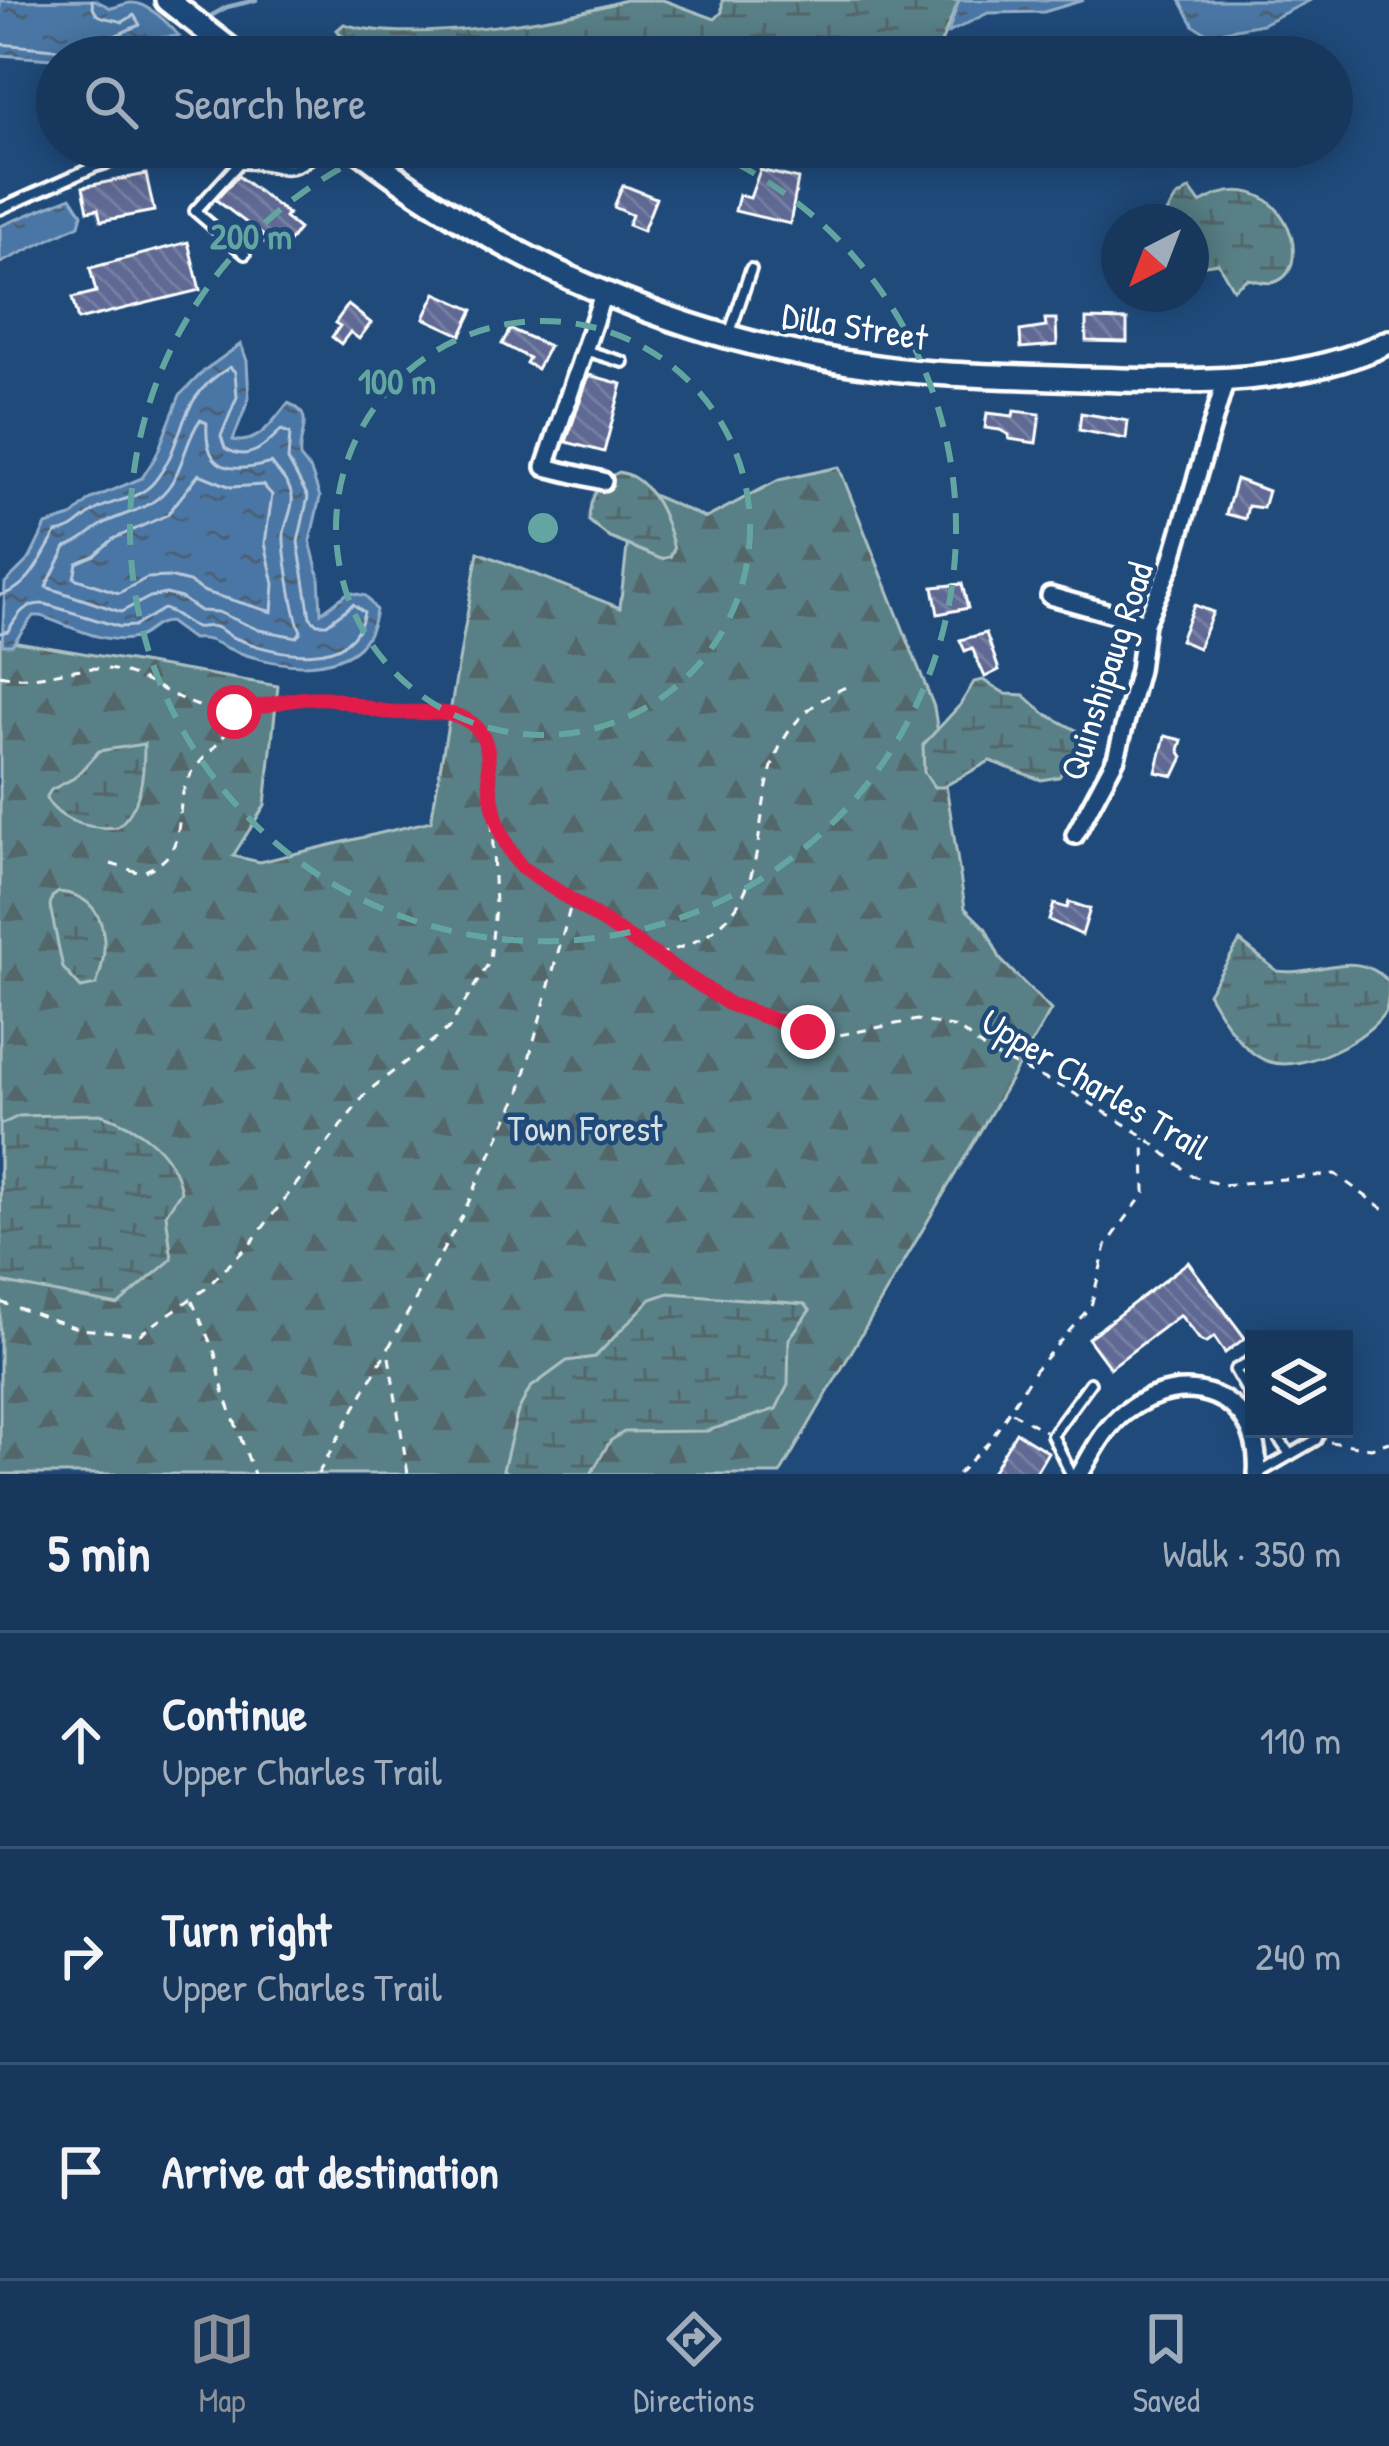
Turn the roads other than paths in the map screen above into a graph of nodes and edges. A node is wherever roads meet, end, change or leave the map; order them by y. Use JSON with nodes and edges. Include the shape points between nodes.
{"nodes":[{"id":1,"x":176,"y":7,"type":"edge"},
{"id":2,"x":213,"y":36,"type":"edge"},
{"id":3,"x":96,"y":168,"type":"edge"},
{"id":4,"x":234,"y":168,"type":"edge"},
{"id":5,"x":385,"y":168,"type":"edge"},
{"id":6,"x":0,"y":209,"type":"edge"},
{"id":7,"x":245,"y":254,"type":"dead end"},
{"id":8,"x":751,"y":269,"type":"dead end"},
{"id":9,"x":603,"y":294,"type":"junction"},
{"id":10,"x":728,"y":336,"type":"junction"},
{"id":11,"x":1389,"y":342,"type":"edge"},
{"id":12,"x":582,"y":350,"type":"junction"},
{"id":13,"x":623,"y":362,"type":"dead end"},
{"id":14,"x":1225,"y":382,"type":"junction"},
{"id":15,"x":603,"y":481,"type":"dead end"},
{"id":16,"x":1050,"y":596,"type":"dead end"},
{"id":17,"x":1145,"y":622,"type":"junction"},
{"id":18,"x":1075,"y":836,"type":"dead end"},
{"id":19,"x":1245,"y":1364,"type":"edge"},
{"id":20,"x":1090,"y":1383,"type":"dead end"},
{"id":21,"x":1245,"y":1395,"type":"edge"},
{"id":22,"x":1245,"y":1404,"type":"edge"},
{"id":23,"x":1255,"y":1438,"type":"edge"},
{"id":24,"x":1278,"y":1438,"type":"edge"},
{"id":25,"x":1310,"y":1438,"type":"edge"},
{"id":26,"x":1289,"y":1454,"type":"junction"},
{"id":27,"x":1076,"y":1474,"type":"edge"},
{"id":28,"x":1258,"y":1474,"type":"edge"}],
"edges":[{"from":1,"to":2,"type":"main road"},
{"from":3,"to":6,"type":"lane"},
{"from":4,"to":7,"type":"lane","via":[[195,211]]},
{"from":5,"to":9,"type":"main road","name":"Dilla Street","via":[[472,229]]},
{"from":8,"to":10,"type":"lane"},
{"from":9,"to":10,"type":"main road","name":"Dilla Street"},
{"from":9,"to":12,"type":"street"},
{"from":10,"to":14,"type":"main road","name":"Dilla Street","via":[[883,368]]},
{"from":11,"to":14,"type":"main road","name":"Dilla Street","via":[[1351,359]]},
{"from":12,"to":13,"type":"lane"},
{"from":12,"to":15,"type":"street","via":[[545,467]]},
{"from":14,"to":17,"type":"street","name":"Quinshipaug Road","via":[[1172,564]]},
{"from":16,"to":17,"type":"street"},
{"from":17,"to":18,"type":"street","name":"Quinshipaug Road","via":[[1116,758]]},
{"from":19,"to":21,"type":"lane","via":[[1235,1370]]},
{"from":20,"to":27,"type":"lane","via":[[1052,1435]]},
{"from":22,"to":27,"type":"street","via":[[1198,1390],[1154,1397],[1116,1419]]},
{"from":23,"to":28,"type":"street"},
{"from":24,"to":26,"type":"lane"},
{"from":25,"to":26,"type":"lane"},
{"from":26,"to":28,"type":"lane"}]}
